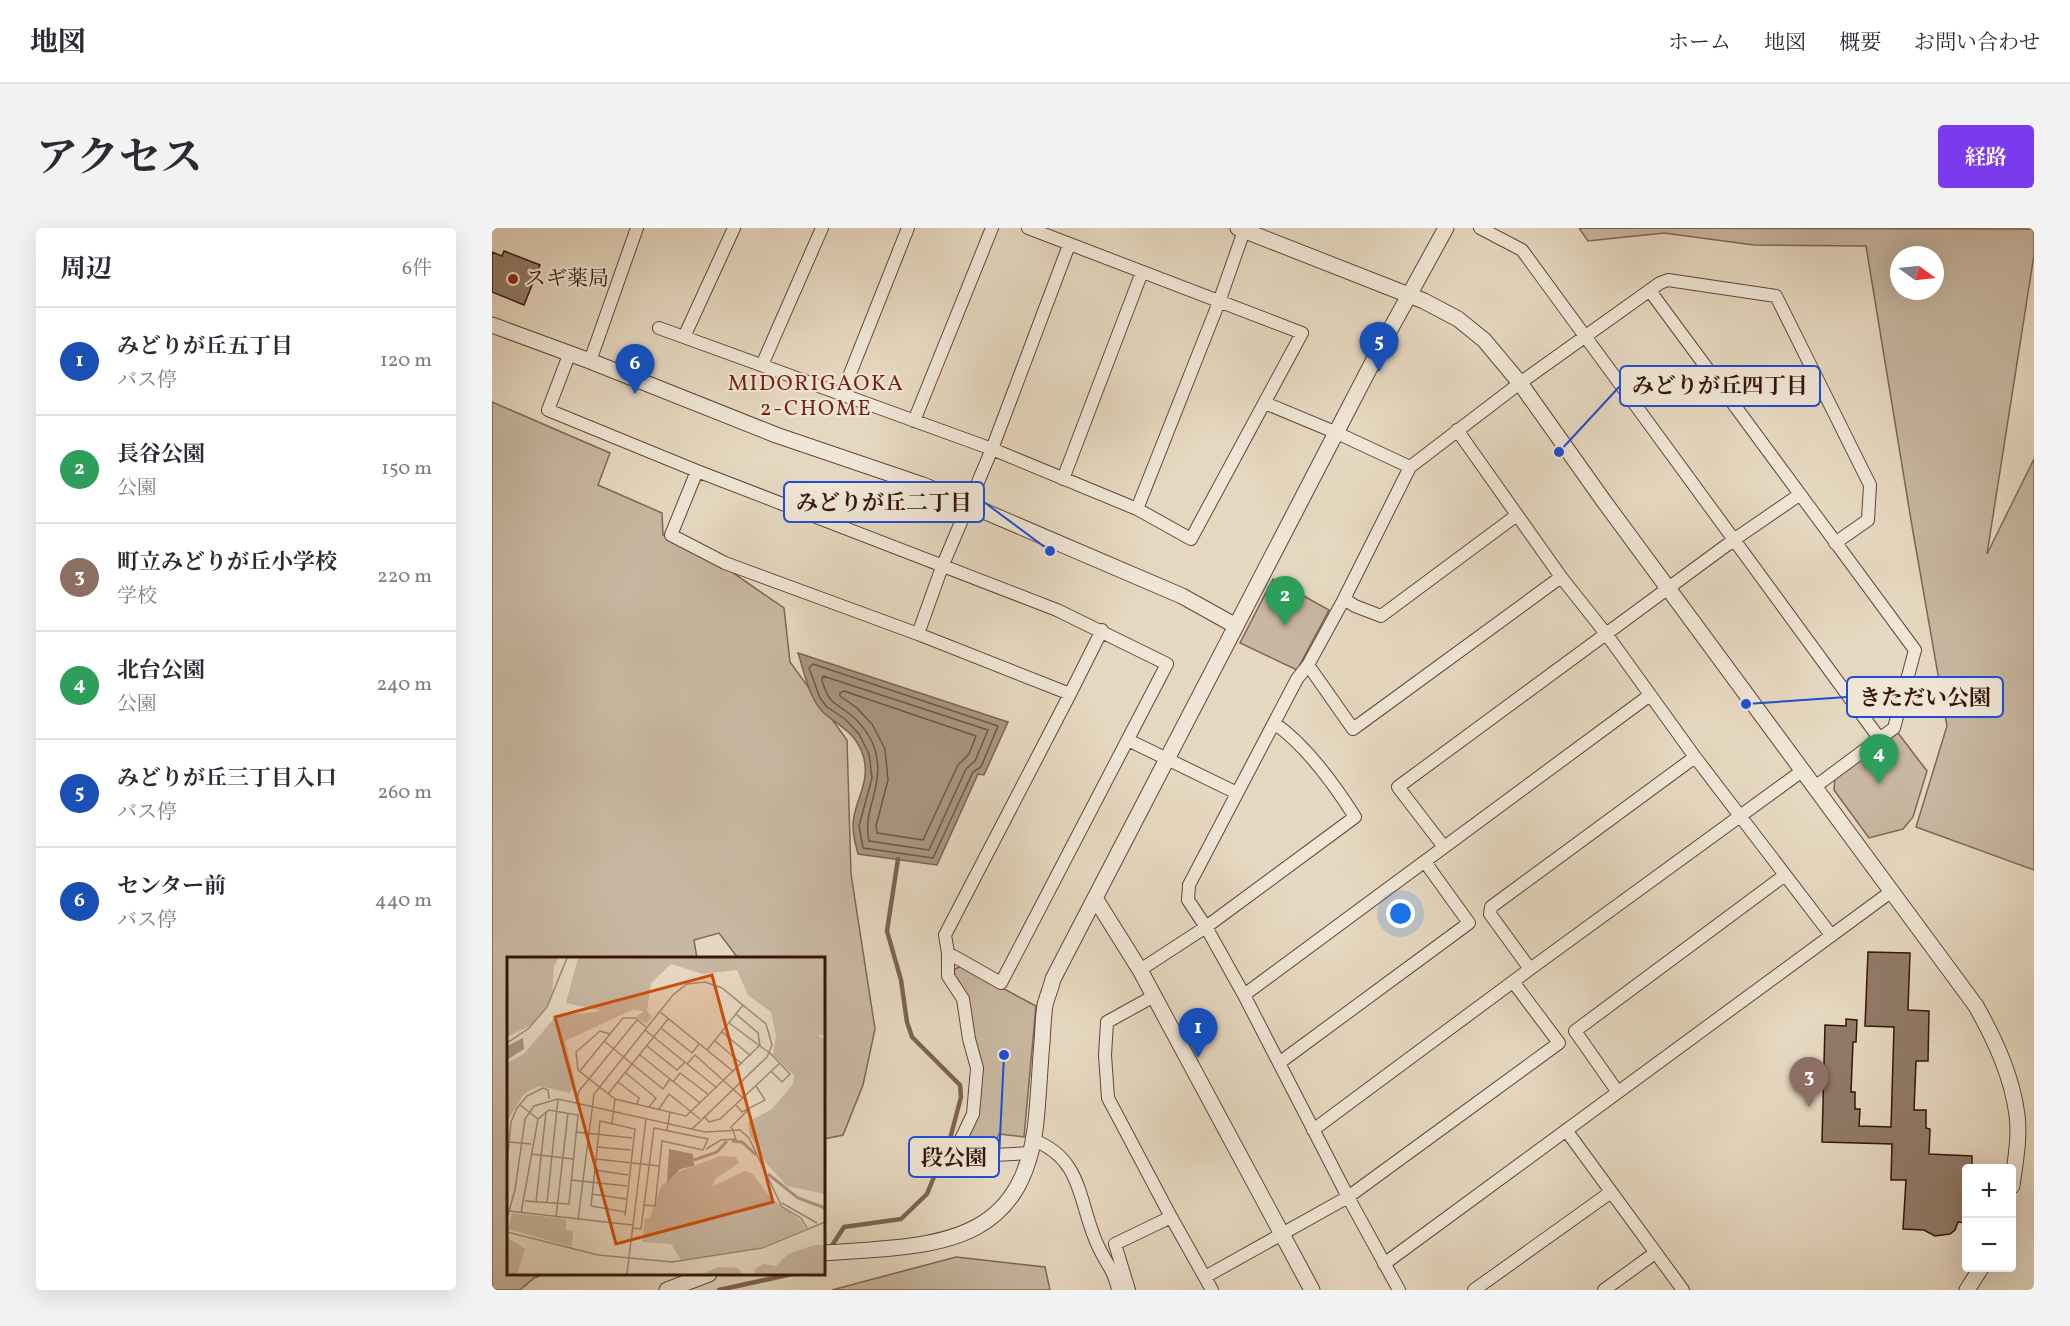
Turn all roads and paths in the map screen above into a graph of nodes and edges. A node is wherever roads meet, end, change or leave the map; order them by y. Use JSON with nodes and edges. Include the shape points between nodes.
{"nodes":[{"id":1,"x":637,"y":228,"type":"edge"},
{"id":2,"x":734,"y":228,"type":"edge"},
{"id":3,"x":822,"y":228,"type":"edge"},
{"id":4,"x":908,"y":228,"type":"edge"},
{"id":5,"x":992,"y":228,"type":"edge"},
{"id":6,"x":1028,"y":228,"type":"edge"},
{"id":7,"x":1446,"y":228,"type":"edge"},
{"id":8,"x":1480,"y":228,"type":"edge"},
{"id":9,"x":1242,"y":229,"type":"edge"},
{"id":10,"x":1069,"y":245,"type":"junction"},
{"id":11,"x":1142,"y":272,"type":"junction"},
{"id":12,"x":1650,"y":291,"type":"junction"},
{"id":13,"x":1410,"y":295,"type":"junction"},
{"id":14,"x":1219,"y":302,"type":"junction"},
{"id":15,"x":492,"y":325,"type":"edge"},
{"id":16,"x":659,"y":328,"type":"dead end"},
{"id":17,"x":684,"y":337,"type":"junction"},
{"id":18,"x":1585,"y":337,"type":"junction"},
{"id":19,"x":569,"y":355,"type":"junction"},
{"id":20,"x":590,"y":361,"type":"junction"},
{"id":21,"x":762,"y":365,"type":"junction"},
{"id":22,"x":1520,"y":383,"type":"junction"},
{"id":23,"x":842,"y":394,"type":"junction"},
{"id":24,"x":1265,"y":403,"type":"junction"},
{"id":25,"x":914,"y":421,"type":"junction"},
{"id":26,"x":1457,"y":429,"type":"junction"},
{"id":27,"x":1336,"y":433,"type":"junction"},
{"id":28,"x":992,"y":449,"type":"junction"},
{"id":29,"x":1410,"y":467,"type":"junction"},
{"id":30,"x":697,"y":471,"type":"junction"},
{"id":31,"x":1063,"y":479,"type":"junction"},
{"id":32,"x":1799,"y":495,"type":"junction"},
{"id":33,"x":969,"y":505,"type":"junction"},
{"id":34,"x":1137,"y":509,"type":"junction"},
{"id":35,"x":1517,"y":515,"type":"junction"},
{"id":36,"x":1735,"y":539,"type":"junction"},
{"id":37,"x":1835,"y":543,"type":"junction"},
{"id":38,"x":942,"y":567,"type":"junction"},
{"id":39,"x":1561,"y":577,"type":"junction"},
{"id":40,"x":1670,"y":589,"type":"junction"},
{"id":41,"x":1344,"y":599,"type":"junction"},
{"id":42,"x":1236,"y":626,"type":"junction"},
{"id":43,"x":1102,"y":630,"type":"junction"},
{"id":44,"x":918,"y":634,"type":"junction"},
{"id":45,"x":1607,"y":635,"type":"junction"},
{"id":46,"x":1308,"y":665,"type":"junction"},
{"id":47,"x":1070,"y":694,"type":"junction"},
{"id":48,"x":1650,"y":695,"type":"junction"},
{"id":49,"x":1274,"y":723,"type":"junction"},
{"id":50,"x":1879,"y":738,"type":"junction"},
{"id":51,"x":1128,"y":740,"type":"junction"},
{"id":52,"x":1695,"y":757,"type":"junction"},
{"id":53,"x":1168,"y":758,"type":"junction"},
{"id":54,"x":1802,"y":771,"type":"junction"},
{"id":55,"x":1816,"y":786,"type":"junction"},
{"id":56,"x":1237,"y":793,"type":"junction"},
{"id":57,"x":1741,"y":816,"type":"junction"},
{"id":58,"x":1444,"y":847,"type":"junction"},
{"id":59,"x":1425,"y":862,"type":"junction"},
{"id":60,"x":1785,"y":875,"type":"junction"},
{"id":61,"x":1892,"y":891,"type":"junction"},
{"id":62,"x":1095,"y":898,"type":"junction"},
{"id":63,"x":1206,"y":927,"type":"junction"},
{"id":64,"x":1831,"y":935,"type":"junction"},
{"id":65,"x":948,"y":953,"type":"junction"},
{"id":66,"x":1530,"y":969,"type":"junction"},
{"id":67,"x":1140,"y":970,"type":"junction"},
{"id":68,"x":1514,"y":983,"type":"junction"},
{"id":69,"x":1244,"y":995,"type":"junction"},
{"id":70,"x":1154,"y":996,"type":"junction"},
{"id":71,"x":1279,"y":1063,"type":"junction"},
{"id":72,"x":1617,"y":1091,"type":"junction"},
{"id":73,"x":1313,"y":1130,"type":"junction"},
{"id":74,"x":1566,"y":1130,"type":"junction"},
{"id":75,"x":1032,"y":1147,"type":"junction"},
{"id":76,"x":2015,"y":1164,"type":"edge"},
{"id":77,"x":1611,"y":1192,"type":"junction"},
{"id":78,"x":1348,"y":1197,"type":"junction"},
{"id":79,"x":1171,"y":1217,"type":"junction"},
{"id":80,"x":1282,"y":1234,"type":"junction"},
{"id":81,"x":825,"y":1253,"type":"edge"},
{"id":82,"x":1656,"y":1254,"type":"junction"},
{"id":83,"x":1384,"y":1264,"type":"junction"},
{"id":84,"x":1978,"y":1272,"type":"edge"},
{"id":85,"x":706,"y":1275,"type":"edge"},
{"id":86,"x":1205,"y":1277,"type":"junction"},
{"id":87,"x":667,"y":1290,"type":"edge"},
{"id":88,"x":1118,"y":1290,"type":"edge"},
{"id":89,"x":1129,"y":1290,"type":"edge"},
{"id":90,"x":1212,"y":1290,"type":"edge"},
{"id":91,"x":1312,"y":1290,"type":"edge"},
{"id":92,"x":1399,"y":1290,"type":"edge"},
{"id":93,"x":1474,"y":1290,"type":"edge"},
{"id":94,"x":1604,"y":1290,"type":"edge"},
{"id":95,"x":1683,"y":1290,"type":"edge"},
{"id":96,"x":1967,"y":1290,"type":"edge"}],
"edges":[{"from":1,"to":20,"type":"street"},
{"from":2,"to":17,"type":"street"},
{"from":3,"to":21,"type":"street"},
{"from":4,"to":23,"type":"street"},
{"from":5,"to":25,"type":"street"},
{"from":6,"to":10,"type":"street"},
{"from":7,"to":13,"type":"street"},
{"from":8,"to":18,"type":"street","via":[[1522,250]]},
{"from":9,"to":13,"type":"street"},
{"from":9,"to":14,"type":"street"},
{"from":10,"to":11,"type":"street"},
{"from":10,"to":28,"type":"street"},
{"from":11,"to":14,"type":"street"},
{"from":11,"to":31,"type":"street"},
{"from":12,"to":18,"type":"street"},
{"from":12,"to":32,"type":"street"},
{"from":12,"to":37,"type":"street","via":[[1668,280],[1776,296],[1870,485],[1868,520]]},
{"from":13,"to":22,"type":"street","via":[[1458,319],[1484,340]]},
{"from":13,"to":27,"type":"street"},
{"from":14,"to":24,"type":"street","via":[[1302,333]]},
{"from":14,"to":34,"type":"street"},
{"from":15,"to":19,"type":"street"},
{"from":16,"to":17,"type":"street"},
{"from":17,"to":21,"type":"street"},
{"from":18,"to":22,"type":"street"},
{"from":18,"to":36,"type":"street"},
{"from":19,"to":20,"type":"street"},
{"from":19,"to":30,"type":"street","via":[[548,410]]},
{"from":20,"to":33,"type":"street","via":[[776,435],[893,474]]},
{"from":21,"to":23,"type":"street"},
{"from":22,"to":26,"type":"street"},
{"from":22,"to":40,"type":"street"},
{"from":23,"to":25,"type":"street"},
{"from":24,"to":27,"type":"street"},
{"from":24,"to":34,"type":"street","via":[[1191,539]]},
{"from":25,"to":28,"type":"street"},
{"from":26,"to":29,"type":"street"},
{"from":26,"to":35,"type":"street"},
{"from":27,"to":29,"type":"street"},
{"from":27,"to":42,"type":"street"},
{"from":28,"to":31,"type":"street"},
{"from":28,"to":33,"type":"street"},
{"from":29,"to":41,"type":"street"},
{"from":30,"to":38,"type":"street"},
{"from":30,"to":44,"type":"street","via":[[671,535],[725,563]]},
{"from":31,"to":34,"type":"street"},
{"from":32,"to":36,"type":"street"},
{"from":32,"to":37,"type":"street"},
{"from":33,"to":38,"type":"street"},
{"from":33,"to":42,"type":"street","via":[[1173,592]]},
{"from":35,"to":39,"type":"street"},
{"from":35,"to":41,"type":"street","via":[[1381,616]]},
{"from":36,"to":40,"type":"street"},
{"from":36,"to":50,"type":"street"},
{"from":37,"to":50,"type":"street","via":[[1915,650],[1894,728]]},
{"from":38,"to":43,"type":"street"},
{"from":38,"to":44,"type":"street"},
{"from":39,"to":45,"type":"street"},
{"from":39,"to":46,"type":"street","via":[[1353,729]]},
{"from":40,"to":45,"type":"street"},
{"from":40,"to":54,"type":"street"},
{"from":41,"to":46,"type":"street"},
{"from":42,"to":53,"type":"street"},
{"from":43,"to":47,"type":"street"},
{"from":43,"to":51,"type":"street","via":[[1167,664]]},
{"from":44,"to":47,"type":"street"},
{"from":45,"to":48,"type":"street"},
{"from":45,"to":58,"type":"street","via":[[1398,787]]},
{"from":46,"to":49,"type":"street"},
{"from":47,"to":65,"type":"street","via":[[945,935]]},
{"from":48,"to":52,"type":"street"},
{"from":48,"to":58,"type":"street"},
{"from":49,"to":56,"type":"street"},
{"from":49,"to":63,"type":"street","via":[[1287,732],[1335,786],[1355,817]]},
{"from":50,"to":55,"type":"street"},
{"from":51,"to":53,"type":"street"},
{"from":51,"to":65,"type":"street","via":[[1001,983]]},
{"from":52,"to":57,"type":"street"},
{"from":52,"to":66,"type":"street","via":[[1491,907],[1490,914]]},
{"from":53,"to":56,"type":"street"},
{"from":53,"to":62,"type":"street"},
{"from":54,"to":55,"type":"street"},
{"from":54,"to":57,"type":"street"},
{"from":55,"to":61,"type":"street"},
{"from":56,"to":63,"type":"street","via":[[1189,885],[1188,900]]},
{"from":57,"to":60,"type":"street"},
{"from":57,"to":66,"type":"street"},
{"from":58,"to":59,"type":"street"},
{"from":59,"to":69,"type":"street"},
{"from":59,"to":71,"type":"street","via":[[1469,923]]},
{"from":60,"to":64,"type":"street"},
{"from":60,"to":72,"type":"street","via":[[1575,1031]]},
{"from":61,"to":64,"type":"street"},
{"from":61,"to":76,"type":"street","via":[[1976,1006],[1995,1039],[2017,1116]]},
{"from":62,"to":67,"type":"street"},
{"from":62,"to":75,"type":"street","via":[[1053,979],[1045,1006]]},
{"from":63,"to":67,"type":"street"},
{"from":63,"to":69,"type":"street"},
{"from":64,"to":72,"type":"street"},
{"from":65,"to":75,"type":"street","via":[[948,976],[963,999],[977,1068],[973,1114],[953,1164],[958,1168]]},
{"from":66,"to":68,"type":"street"},
{"from":67,"to":70,"type":"street"},
{"from":68,"to":73,"type":"street"},
{"from":68,"to":78,"type":"street","via":[[1558,1043]]},
{"from":69,"to":71,"type":"street"},
{"from":70,"to":79,"type":"street","via":[[1107,1022],[1108,1098]]},
{"from":70,"to":80,"type":"street"},
{"from":71,"to":73,"type":"street"},
{"from":72,"to":74,"type":"street"},
{"from":73,"to":78,"type":"street"},
{"from":74,"to":77,"type":"street"},
{"from":74,"to":83,"type":"street"},
{"from":75,"to":81,"type":"street","via":[[1009,1201],[961,1235],[913,1246]]},
{"from":75,"to":88,"type":"street","via":[[1054,1151],[1066,1161],[1076,1179],[1098,1246],[1116,1276]]},
{"from":77,"to":82,"type":"street"},
{"from":77,"to":93,"type":"street"},
{"from":78,"to":80,"type":"street"},
{"from":78,"to":83,"type":"street"},
{"from":79,"to":86,"type":"street"},
{"from":79,"to":89,"type":"street","via":[[1115,1244]]},
{"from":80,"to":86,"type":"street"},
{"from":80,"to":91,"type":"street"},
{"from":82,"to":94,"type":"street"},
{"from":82,"to":95,"type":"street"},
{"from":83,"to":92,"type":"street"},
{"from":84,"to":96,"type":"street"},
{"from":85,"to":87,"type":"street"},
{"from":86,"to":90,"type":"street"}]}
